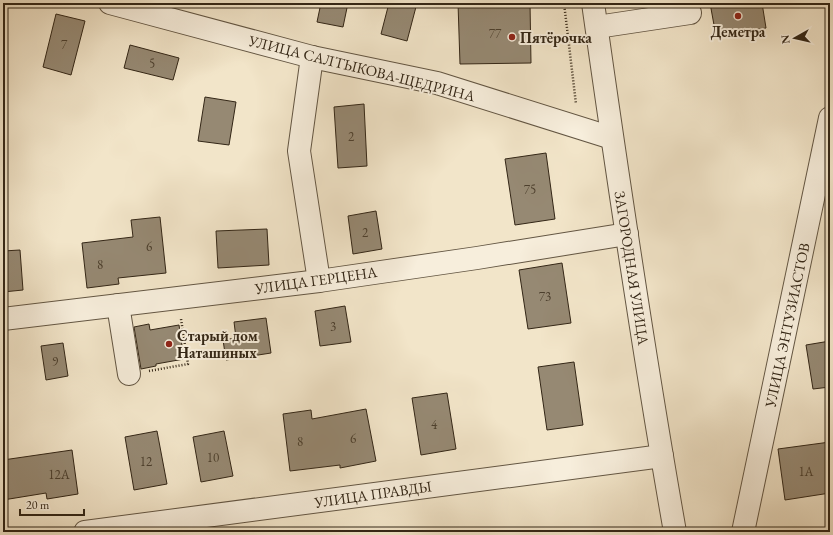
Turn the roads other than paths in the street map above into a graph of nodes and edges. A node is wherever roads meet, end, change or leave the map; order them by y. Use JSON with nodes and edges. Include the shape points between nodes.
{"nodes":[{"id":1,"x":110,"y":3,"type":"edge"},
{"id":2,"x":593,"y":3,"type":"edge"},
{"id":3,"x":690,"y":13,"type":"dead end"},
{"id":4,"x":597,"y":27,"type":"junction"},
{"id":5,"x":312,"y":57,"type":"junction"},
{"id":6,"x":830,"y":118,"type":"edge"},
{"id":7,"x":612,"y":138,"type":"junction"},
{"id":8,"x":627,"y":234,"type":"junction"},
{"id":9,"x":319,"y":281,"type":"junction"},
{"id":10,"x":118,"y":305,"type":"junction"},
{"id":11,"x":3,"y":319,"type":"edge"},
{"id":12,"x":129,"y":374,"type":"road end"},
{"id":13,"x":662,"y":456,"type":"junction"},
{"id":14,"x":85,"y":532,"type":"edge"},
{"id":15,"x":675,"y":532,"type":"edge"},
{"id":16,"x":743,"y":532,"type":"edge"}],
"edges":[{"from":1,"to":5,"type":"street","name":"УЛИЦА САЛТЫКОВА-ЩЕДРИНА"},
{"from":2,"to":4,"type":"street","name":"ЗАГОРОДНАЯ УЛИЦА"},
{"from":3,"to":4,"type":"street"},
{"from":4,"to":7,"type":"street","name":"ЗАГОРОДНАЯ УЛИЦА"},
{"from":5,"to":7,"type":"street","name":"УЛИЦА САЛТЫКОВА-ЩЕДРИНА","via":[[437,83]]},
{"from":5,"to":9,"type":"street","via":[[299,151]]},
{"from":6,"to":16,"type":"street","name":"УЛИЦА ЭНТУЗИАСТОВ"},
{"from":7,"to":8,"type":"street","name":"ЗАГОРОДНАЯ УЛИЦА"},
{"from":8,"to":9,"type":"street","name":"УЛИЦА ГЕРЦЕНА"},
{"from":8,"to":13,"type":"street","name":"ЗАГОРОДНАЯ УЛИЦА"},
{"from":9,"to":10,"type":"street","name":"УЛИЦА ГЕРЦЕНА"},
{"from":10,"to":11,"type":"street","name":"УЛИЦА ГЕРЦЕНА"},
{"from":10,"to":12,"type":"street"},
{"from":13,"to":14,"type":"street","name":"УЛИЦА ПРАВДЫ"},
{"from":13,"to":15,"type":"street","name":"ЗАГОРОДНАЯ УЛИЦА"}]}
